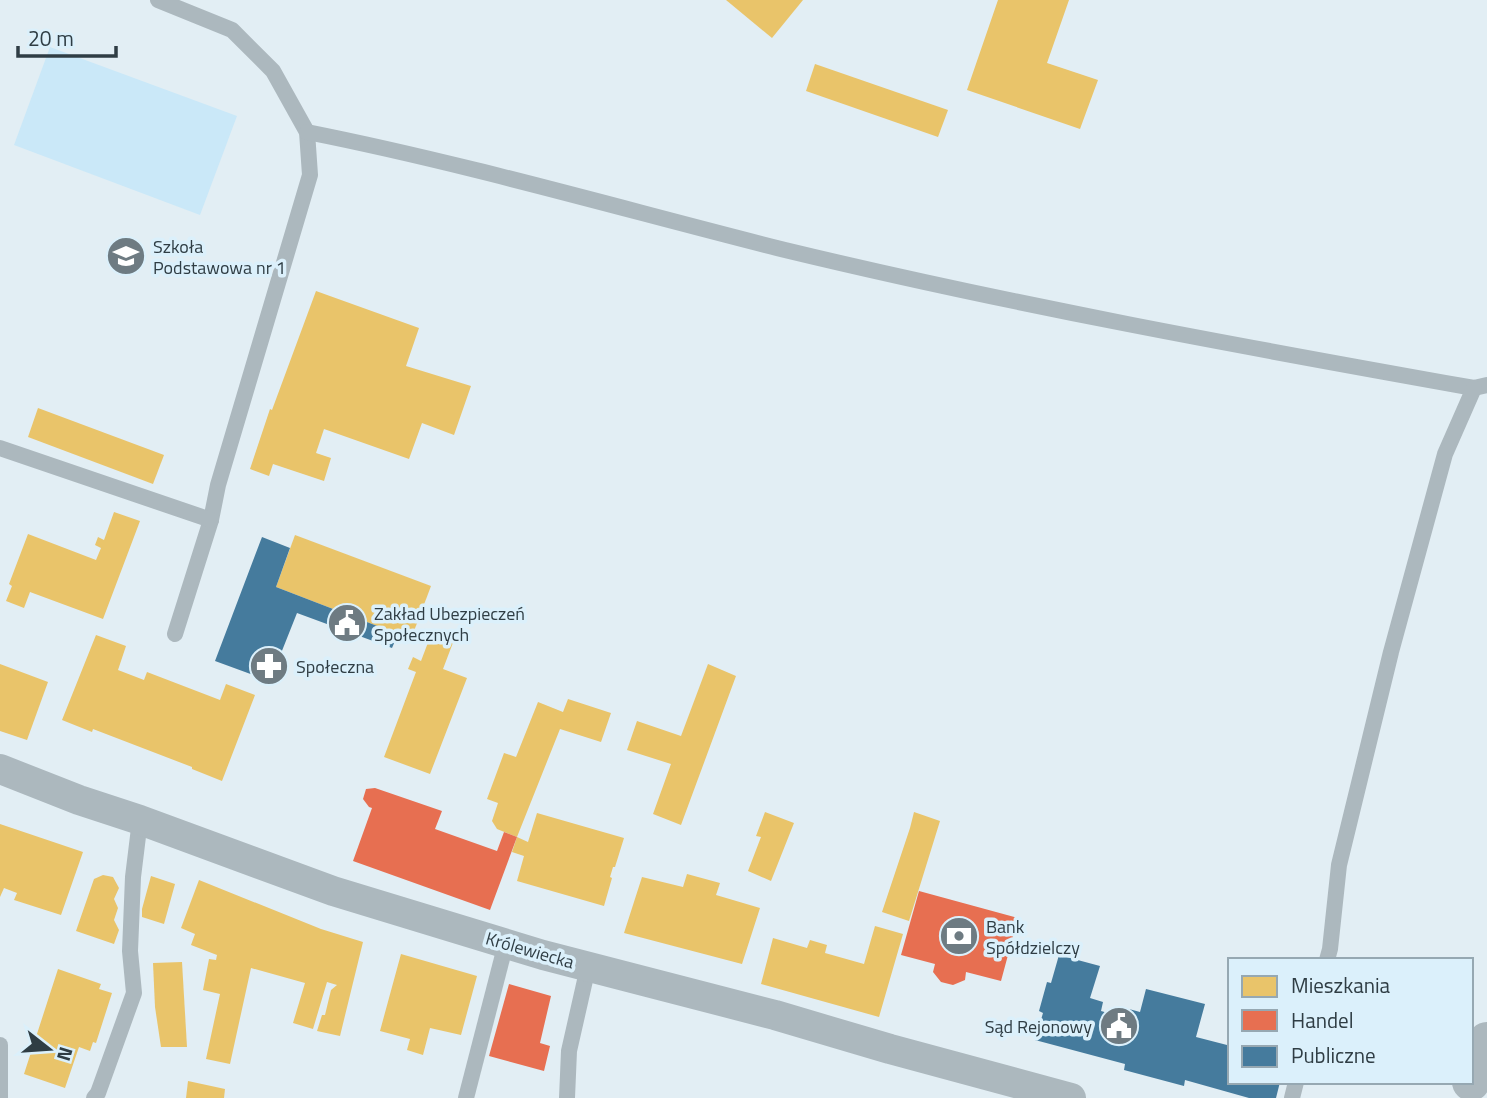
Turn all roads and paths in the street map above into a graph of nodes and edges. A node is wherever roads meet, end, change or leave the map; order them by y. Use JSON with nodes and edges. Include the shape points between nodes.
{"nodes":[{"id":1,"x":158,"y":0,"type":"edge"},
{"id":2,"x":307,"y":132,"type":"junction"},
{"id":3,"x":1481,"y":387,"type":"edge"},
{"id":4,"x":0,"y":448,"type":"edge"},
{"id":5,"x":211,"y":520,"type":"junction"},
{"id":6,"x":175,"y":634,"type":"dead end"},
{"id":7,"x":0,"y":769,"type":"edge"},
{"id":8,"x":140,"y":820,"type":"junction"},
{"id":9,"x":506,"y":943,"type":"junction"},
{"id":10,"x":1328,"y":958,"type":"edge"},
{"id":11,"x":588,"y":967,"type":"junction"},
{"id":12,"x":1487,"y":1041,"type":"edge"},
{"id":13,"x":0,"y":1045,"type":"edge"},
{"id":14,"x":1473,"y":1077,"type":"edge"},
{"id":15,"x":0,"y":1098,"type":"edge"},
{"id":16,"x":94,"y":1098,"type":"edge"},
{"id":17,"x":466,"y":1098,"type":"edge"},
{"id":18,"x":567,"y":1098,"type":"edge"},
{"id":19,"x":1071,"y":1098,"type":"edge"}],
"edges":[{"from":1,"to":2,"type":"lane","via":[[232,30],[273,71]]},
{"from":2,"to":3,"type":"lane","via":[[972,293]]},
{"from":2,"to":5,"type":"lane","via":[[310,175]]},
{"from":3,"to":10,"type":"lane","via":[[1446,454],[1391,652],[1339,865]]},
{"from":4,"to":5,"type":"lane"},
{"from":5,"to":6,"type":"lane"},
{"from":7,"to":8,"type":"street","name":"Królewiecka"},
{"from":8,"to":9,"type":"street","name":"Królewiecka","via":[[333,891]]},
{"from":8,"to":16,"type":"lane","via":[[132,877],[134,993]]},
{"from":9,"to":11,"type":"street","name":"Królewiecka"},
{"from":9,"to":17,"type":"lane"},
{"from":11,"to":18,"type":"lane","via":[[569,1051]]},
{"from":11,"to":19,"type":"street","name":"Królewiecka"},
{"from":12,"to":14,"type":"street"},
{"from":13,"to":15,"type":"lane"}]}
